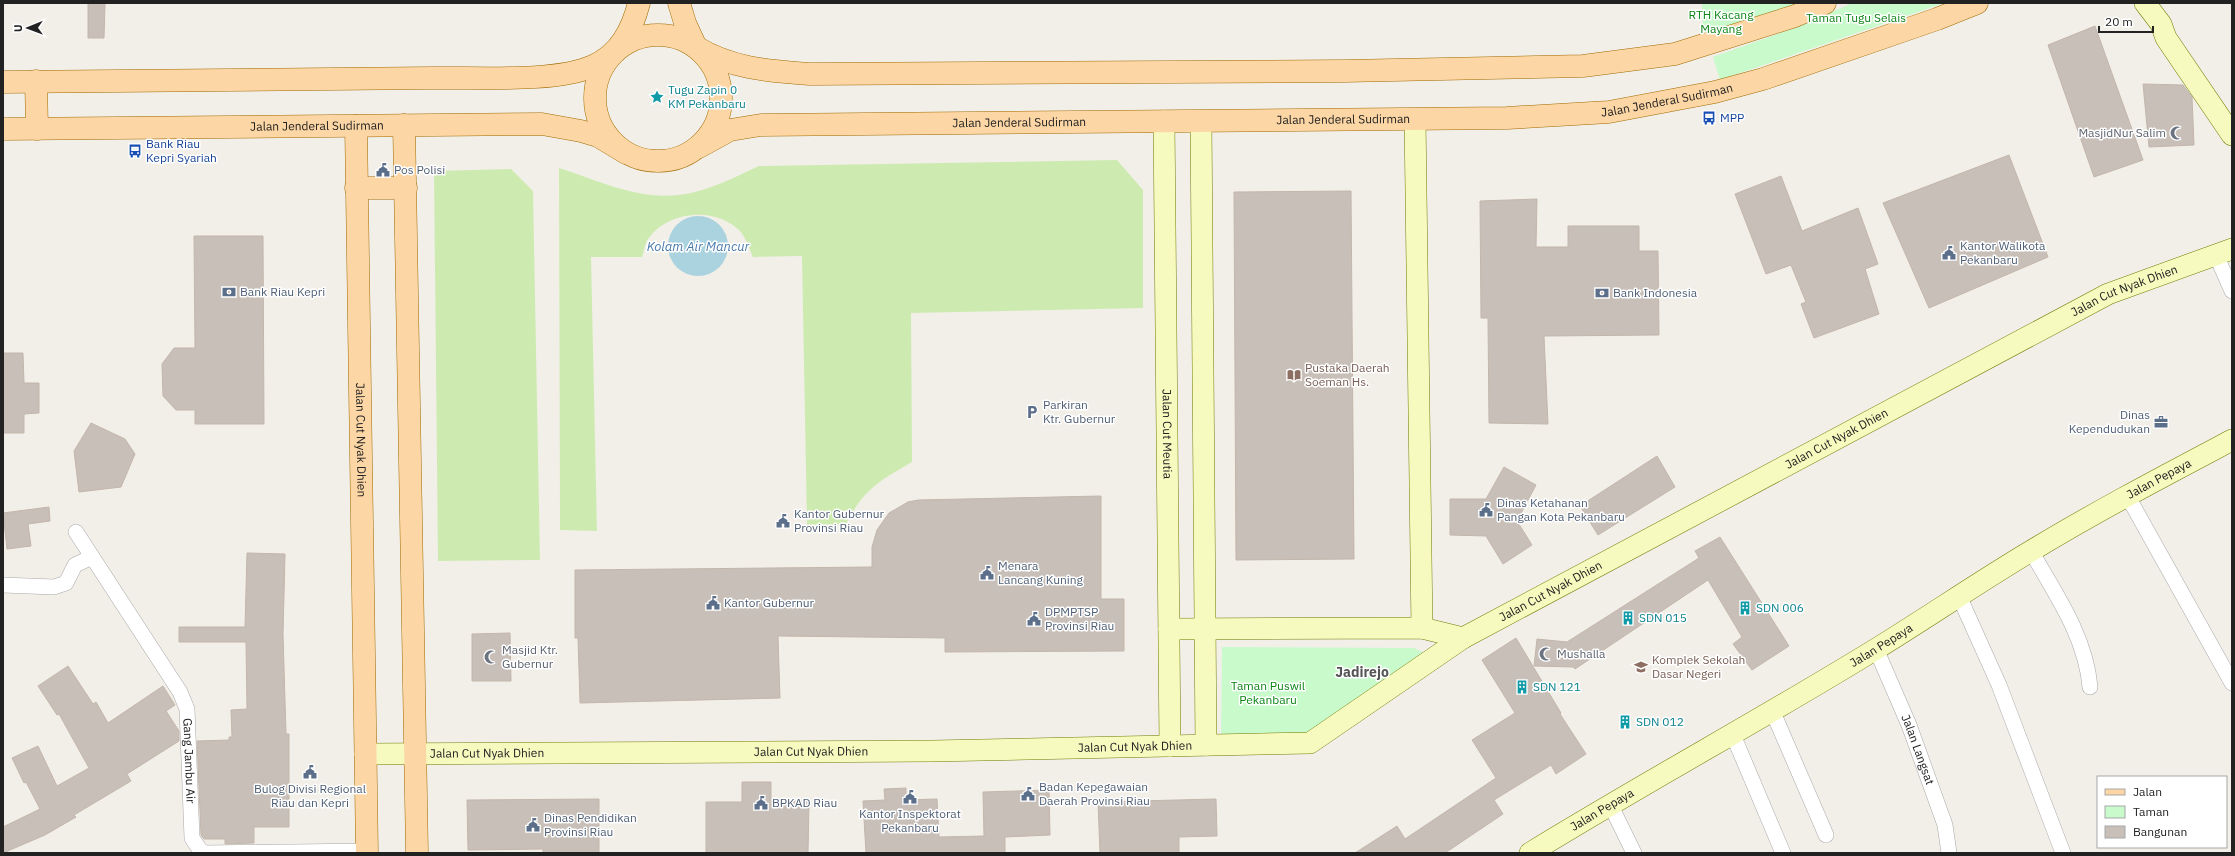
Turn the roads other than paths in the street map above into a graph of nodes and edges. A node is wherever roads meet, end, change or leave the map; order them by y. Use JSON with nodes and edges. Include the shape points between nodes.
{"nodes":[{"id":1,"x":639,"y":3,"type":"edge"},
{"id":2,"x":679,"y":3,"type":"edge"},
{"id":3,"x":1825,"y":3,"type":"edge"},
{"id":4,"x":1977,"y":3,"type":"edge"},
{"id":5,"x":2134,"y":3,"type":"edge"},
{"id":6,"x":2145,"y":3,"type":"edge"},
{"id":7,"x":2166,"y":38,"type":"junction"},
{"id":8,"x":696,"y":47,"type":"junction"},
{"id":9,"x":615,"y":52,"type":"junction"},
{"id":10,"x":3,"y":82,"type":"edge"},
{"id":11,"x":36,"y":82,"type":"junction"},
{"id":12,"x":1415,"y":118,"type":"junction"},
{"id":13,"x":1164,"y":121,"type":"junction"},
{"id":14,"x":1201,"y":121,"type":"junction"},
{"id":15,"x":404,"y":125,"type":"junction"},
{"id":16,"x":356,"y":126,"type":"junction"},
{"id":17,"x":3,"y":129,"type":"edge"},
{"id":18,"x":37,"y":129,"type":"junction"},
{"id":19,"x":2232,"y":135,"type":"edge"},
{"id":20,"x":699,"y":147,"type":"junction"},
{"id":21,"x":626,"y":153,"type":"junction"},
{"id":22,"x":356,"y":188,"type":"junction"},
{"id":23,"x":406,"y":188,"type":"junction"},
{"id":24,"x":2224,"y":252,"type":"edge"},
{"id":25,"x":2232,"y":291,"type":"edge"},
{"id":26,"x":2232,"y":440,"type":"edge"},
{"id":27,"x":2127,"y":496,"type":"junction"},
{"id":28,"x":76,"y":532,"type":"dead end"},
{"id":29,"x":2031,"y":551,"type":"junction"},
{"id":30,"x":92,"y":557,"type":"junction"},
{"id":31,"x":3,"y":585,"type":"edge"},
{"id":32,"x":1959,"y":596,"type":"junction"},
{"id":33,"x":1422,"y":628,"type":"junction"},
{"id":34,"x":1169,"y":629,"type":"junction"},
{"id":35,"x":1205,"y":629,"type":"junction"},
{"id":36,"x":1463,"y":638,"type":"junction"},
{"id":37,"x":1876,"y":649,"type":"junction"},
{"id":38,"x":2232,"y":682,"type":"edge"},
{"id":39,"x":2090,"y":687,"type":"dead end"},
{"id":40,"x":1772,"y":710,"type":"junction"},
{"id":41,"x":1733,"y":735,"type":"junction"},
{"id":42,"x":1206,"y":745,"type":"junction"},
{"id":43,"x":1170,"y":746,"type":"junction"},
{"id":44,"x":416,"y":753,"type":"junction"},
{"id":45,"x":365,"y":754,"type":"junction"},
{"id":46,"x":1610,"y":804,"type":"junction"},
{"id":47,"x":1826,"y":835,"type":"dead end"},
{"id":48,"x":367,"y":852,"type":"edge"},
{"id":49,"x":417,"y":853,"type":"edge"},
{"id":50,"x":1530,"y":853,"type":"edge"},
{"id":51,"x":1634,"y":853,"type":"edge"},
{"id":52,"x":1783,"y":853,"type":"edge"},
{"id":53,"x":1949,"y":853,"type":"edge"},
{"id":54,"x":2063,"y":853,"type":"edge"}],
"edges":[{"from":1,"to":9,"type":"main road","via":[[627,37]]},
{"from":2,"to":8,"type":"main road"},
{"from":3,"to":8,"type":"main road","via":[[1795,16],[1675,54],[1582,66],[1345,71],[811,74],[744,68],[709,55]]},
{"from":4,"to":12,"type":"main road","name":"Jalan Jenderal Sudirman","via":[[1763,79],[1674,101],[1609,112],[1507,118]]},
{"from":5,"to":7,"type":"street","via":[[2153,29]]},
{"from":6,"to":7,"type":"street","via":[[2160,24]]},
{"from":7,"to":19,"type":"street"},
{"from":8,"to":9,"type":"main road","via":[[669,36],[655,35],[628,43]]},
{"from":8,"to":20,"type":"main road","via":[[707,58],[717,76],[721,96],[719,117],[710,136]]},
{"from":9,"to":11,"type":"main road","via":[[593,66],[543,76]]},
{"from":9,"to":21,"type":"main road","via":[[598,80],[597,114],[603,129]]},
{"from":10,"to":11,"type":"main road"},
{"from":11,"to":18,"type":"main road"},
{"from":12,"to":14,"type":"main road","name":"Jalan Jenderal Sudirman"},
{"from":12,"to":33,"type":"street"},
{"from":13,"to":14,"type":"main road","name":"Jalan Jenderal Sudirman"},
{"from":13,"to":20,"type":"main road","name":"Jalan Jenderal Sudirman","via":[[761,125],[730,130]]},
{"from":13,"to":34,"type":"street","name":"Jalan Cut Meutia"},
{"from":14,"to":35,"type":"street"},
{"from":15,"to":16,"type":"main road","name":"Jalan Jenderal Sudirman"},
{"from":15,"to":21,"type":"main road","name":"Jalan Jenderal Sudirman","via":[[542,124],[598,136]]},
{"from":15,"to":23,"type":"main road","name":"Jalan Cut Nyak Dhien"},
{"from":16,"to":18,"type":"main road","name":"Jalan Jenderal Sudirman"},
{"from":16,"to":22,"type":"main road","name":"Jalan Cut Nyak Dhien"},
{"from":17,"to":18,"type":"main road","name":"Jalan Jenderal Sudirman"},
{"from":20,"to":21,"type":"main road","via":[[686,156],[671,161],[656,162]]},
{"from":22,"to":23,"type":"main road"},
{"from":22,"to":45,"type":"main road","name":"Jalan Cut Nyak Dhien"},
{"from":23,"to":44,"type":"main road","name":"Jalan Cut Nyak Dhien"},
{"from":24,"to":25,"type":"street"},
{"from":24,"to":36,"type":"street","name":"Jalan Cut Nyak Dhien","via":[[2108,294]]},
{"from":26,"to":27,"type":"street","name":"Jalan Pepaya"},
{"from":27,"to":29,"type":"street","name":"Jalan Pepaya"},
{"from":27,"to":38,"type":"street"},
{"from":28,"to":30,"type":"street","name":"Gang Jambu Air"},
{"from":29,"to":32,"type":"street","name":"Jalan Pepaya"},
{"from":29,"to":39,"type":"street","via":[[2075,628]]},
{"from":30,"to":31,"type":"street","via":[[75,564],[66,583],[54,587]]},
{"from":30,"to":48,"type":"street","name":"Gang Jambu Air","via":[[180,692],[187,709],[192,838],[200,850]]},
{"from":32,"to":37,"type":"street","name":"Jalan Pepaya"},
{"from":32,"to":54,"type":"street","via":[[1999,685]]},
{"from":33,"to":35,"type":"street"},
{"from":33,"to":36,"type":"street"},
{"from":34,"to":35,"type":"street"},
{"from":34,"to":43,"type":"street","name":"Jalan Cut Meutia"},
{"from":35,"to":42,"type":"street"},
{"from":36,"to":42,"type":"street","name":"Jalan Cut Nyak Dhien","via":[[1310,743]]},
{"from":37,"to":40,"type":"street","name":"Jalan Pepaya"},
{"from":37,"to":53,"type":"street","name":"Jalan Langsat","via":[[1909,724],[1945,825]]},
{"from":40,"to":41,"type":"street","name":"Jalan Pepaya"},
{"from":40,"to":47,"type":"street"},
{"from":41,"to":46,"type":"street","name":"Jalan Pepaya"},
{"from":41,"to":52,"type":"street"},
{"from":42,"to":43,"type":"street","name":"Jalan Cut Nyak Dhien"},
{"from":43,"to":44,"type":"street","name":"Jalan Cut Nyak Dhien","via":[[933,751]]},
{"from":44,"to":45,"type":"street","name":"Jalan Cut Nyak Dhien"},
{"from":44,"to":49,"type":"main road","name":"Jalan Cut Nyak Dhien"},
{"from":45,"to":48,"type":"main road","name":"Jalan Cut Nyak Dhien"},
{"from":46,"to":50,"type":"street","name":"Jalan Pepaya"},
{"from":46,"to":51,"type":"street"}]}
